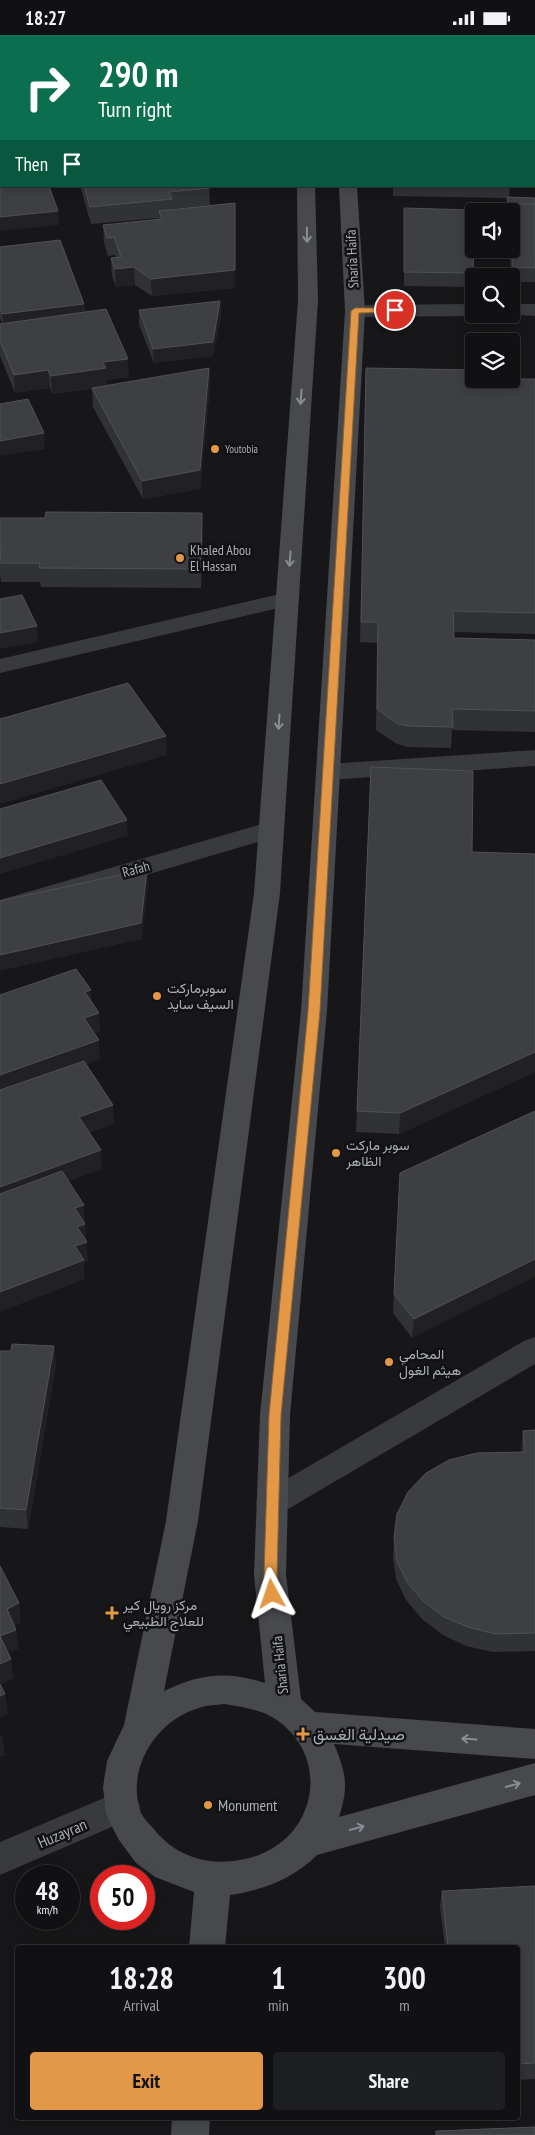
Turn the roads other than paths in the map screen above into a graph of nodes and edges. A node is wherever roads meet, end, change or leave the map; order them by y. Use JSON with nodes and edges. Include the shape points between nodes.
{"nodes":[{"id":1,"x":306,"y":187,"type":"edge"},
{"id":2,"x":348,"y":187,"type":"edge"},
{"id":3,"x":465,"y":310,"type":"edge"},
{"id":4,"x":520,"y":310,"type":"edge"},
{"id":5,"x":535,"y":310,"type":"edge"},
{"id":6,"x":355,"y":311,"type":"junction"},
{"id":7,"x":288,"y":599,"type":"junction"},
{"id":8,"x":0,"y":666,"type":"edge"},
{"id":9,"x":535,"y":758,"type":"edge"},
{"id":10,"x":328,"y":772,"type":"junction"},
{"id":11,"x":272,"y":829,"type":"junction"},
{"id":12,"x":0,"y":909,"type":"edge"},
{"id":13,"x":535,"y":1349,"type":"edge"},
{"id":14,"x":272,"y":1503,"type":"junction"},
{"id":15,"x":297,"y":1717,"type":"junction"},
{"id":16,"x":140,"y":1729,"type":"junction"},
{"id":17,"x":535,"y":1744,"type":"edge"},
{"id":18,"x":535,"y":1779,"type":"edge"},
{"id":19,"x":123,"y":1806,"type":"junction"},
{"id":20,"x":310,"y":1841,"type":"junction"},
{"id":21,"x":0,"y":1859,"type":"edge"},
{"id":22,"x":213,"y":1880,"type":"junction"},
{"id":23,"x":207,"y":1945,"type":"edge"},
{"id":24,"x":191,"y":2120,"type":"edge"},
{"id":25,"x":190,"y":2135,"type":"edge"}],
"edges":[{"from":1,"to":7,"type":"main road","one_way":true,"via":[[308,300]]},
{"from":2,"to":6,"type":"main road","name":"Sharia Haifa"},
{"from":3,"to":6,"type":"street"},
{"from":4,"to":5,"type":"street"},
{"from":6,"to":10,"type":"main road","name":"Sharia Haifa"},
{"from":7,"to":8,"type":"street"},
{"from":7,"to":11,"type":"main road","one_way":true},
{"from":9,"to":10,"type":"street"},
{"from":10,"to":14,"type":"main road","name":"Sharia Haifa","via":[[314,1011],[275,1415]]},
{"from":11,"to":12,"type":"street","name":"Rafah"},
{"from":11,"to":16,"type":"main road","via":[[267,893],[182,1521]]},
{"from":13,"to":14,"type":"street"},
{"from":14,"to":15,"type":"main road","name":"Sharia Haifa","via":[[270,1575]]},
{"from":15,"to":16,"type":"main road","via":[[256,1694],[225,1689],[193,1694],[165,1707]]},
{"from":17,"to":15,"type":"main road","one_way":true},
{"from":15,"to":20,"type":"main road","via":[[323,1753],[329,1781],[325,1811]]},
{"from":16,"to":19,"type":"main road","via":[[124,1759],[120,1791]]},
{"from":20,"to":18,"type":"main road","one_way":true},
{"from":19,"to":21,"type":"street","name":"Huzayran"},
{"from":19,"to":22,"type":"main road","via":[[128,1823],[148,1850],[177,1871]]},
{"from":20,"to":22,"type":"main road","via":[[284,1864],[250,1878]]},
{"from":22,"to":23,"type":"main road"},
{"from":24,"to":25,"type":"main road"}]}
